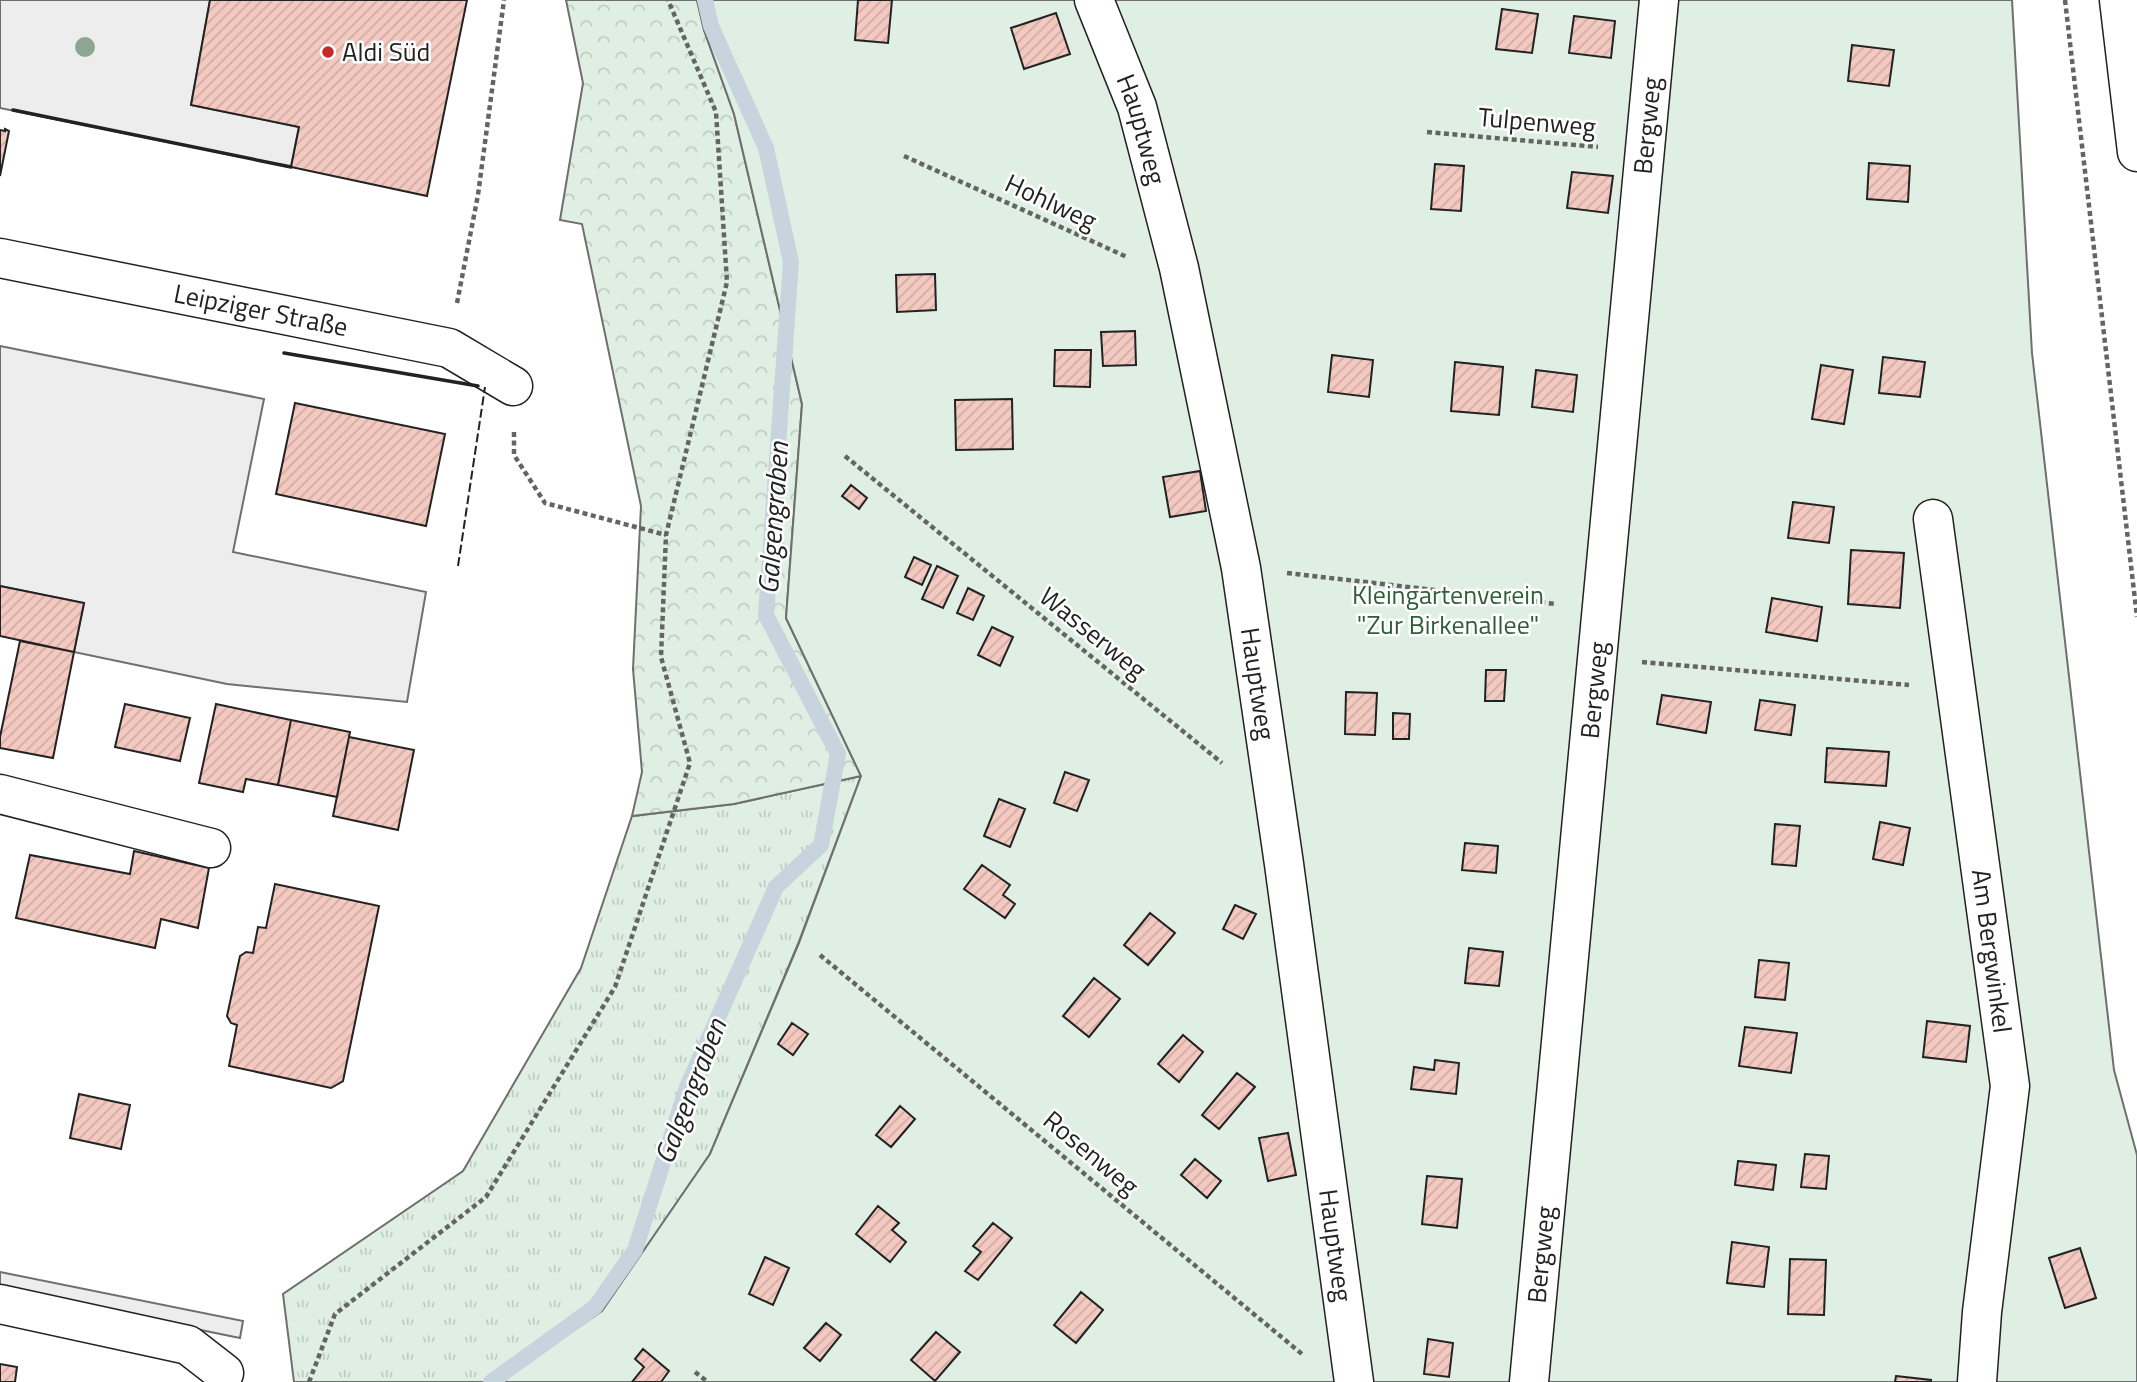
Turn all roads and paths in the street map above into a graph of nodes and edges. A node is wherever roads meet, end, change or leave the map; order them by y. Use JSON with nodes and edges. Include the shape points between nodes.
{"nodes":[{"id":1,"x":504,"y":0,"type":"edge"},
{"id":2,"x":668,"y":0,"type":"edge"},
{"id":3,"x":1094,"y":0,"type":"edge"},
{"id":4,"x":1659,"y":0,"type":"edge"},
{"id":5,"x":2065,"y":0,"type":"edge"},
{"id":6,"x":2119,"y":0,"type":"edge"},
{"id":7,"x":1427,"y":132,"type":"dead end"},
{"id":8,"x":1644,"y":151,"type":"junction"},
{"id":9,"x":2137,"y":152,"type":"edge"},
{"id":10,"x":904,"y":156,"type":"dead end"},
{"id":11,"x":0,"y":258,"type":"edge"},
{"id":12,"x":1182,"y":283,"type":"junction"},
{"id":13,"x":449,"y":348,"type":"junction"},
{"id":14,"x":513,"y":386,"type":"joint"},
{"id":15,"x":845,"y":456,"type":"dead end"},
{"id":16,"x":1933,"y":519,"type":"dead end"},
{"id":17,"x":666,"y":536,"type":"junction"},
{"id":18,"x":1241,"y":568,"type":"junction"},
{"id":19,"x":1601,"y":610,"type":"junction"},
{"id":20,"x":2137,"y":617,"type":"edge"},
{"id":21,"x":1596,"y":658,"type":"junction"},
{"id":22,"x":1957,"y":689,"type":"junction"},
{"id":23,"x":1231,"y":770,"type":"dead end"},
{"id":24,"x":0,"y":794,"type":"edge"},
{"id":25,"x":211,"y":848,"type":"dead end"},
{"id":26,"x":820,"y":955,"type":"dead end"},
{"id":27,"x":0,"y":1304,"type":"edge"},
{"id":28,"x":1304,"y":1355,"type":"dead end"},
{"id":29,"x":695,"y":1372,"type":"dead end"},
{"id":30,"x":224,"y":1373,"type":"dead end"},
{"id":31,"x":309,"y":1382,"type":"edge"},
{"id":32,"x":708,"y":1382,"type":"edge"},
{"id":33,"x":1354,"y":1382,"type":"edge"},
{"id":34,"x":1529,"y":1382,"type":"edge"},
{"id":35,"x":1977,"y":1382,"type":"edge"}],
"edges":[{"from":1,"to":13,"type":"path","via":[[478,195]]},
{"from":2,"to":17,"type":"path","via":[[716,112],[727,282]]},
{"from":3,"to":12,"type":"main road","name":"Hauptweg","via":[[1137,107]]},
{"from":4,"to":8,"type":"main road","name":"Bergweg"},
{"from":5,"to":20,"type":"path"},
{"from":6,"to":9,"type":"main road"},
{"from":7,"to":8,"type":"path","name":"Tulpenweg"},
{"from":8,"to":19,"type":"main road","name":"Bergweg"},
{"from":10,"to":12,"type":"path","name":"Hohlweg"},
{"from":11,"to":13,"type":"main road","name":"Leipziger Straße"},
{"from":12,"to":18,"type":"main road","name":"Hauptweg"},
{"from":13,"to":14,"type":"main road","name":"Leipziger Straße"},
{"from":14,"to":17,"type":"path","via":[[514,455],[545,503]]},
{"from":15,"to":23,"type":"path","name":"Wasserweg"},
{"from":16,"to":22,"type":"main road","name":"Am Bergwinkel"},
{"from":17,"to":31,"type":"path","via":[[661,657],[690,763],[615,987],[486,1197],[335,1314]]},
{"from":18,"to":19,"type":"path"},
{"from":18,"to":33,"type":"main road","name":"Hauptweg"},
{"from":19,"to":21,"type":"main road","name":"Bergweg"},
{"from":21,"to":22,"type":"path"},
{"from":21,"to":34,"type":"main road","name":"Bergweg"},
{"from":22,"to":35,"type":"main road","name":"Am Bergwinkel","via":[[2010,1086]]},
{"from":24,"to":25,"type":"main road"},
{"from":26,"to":28,"type":"path","name":"Rosenweg"},
{"from":27,"to":30,"type":"main road","via":[[188,1345]]},
{"from":29,"to":32,"type":"path"}]}
